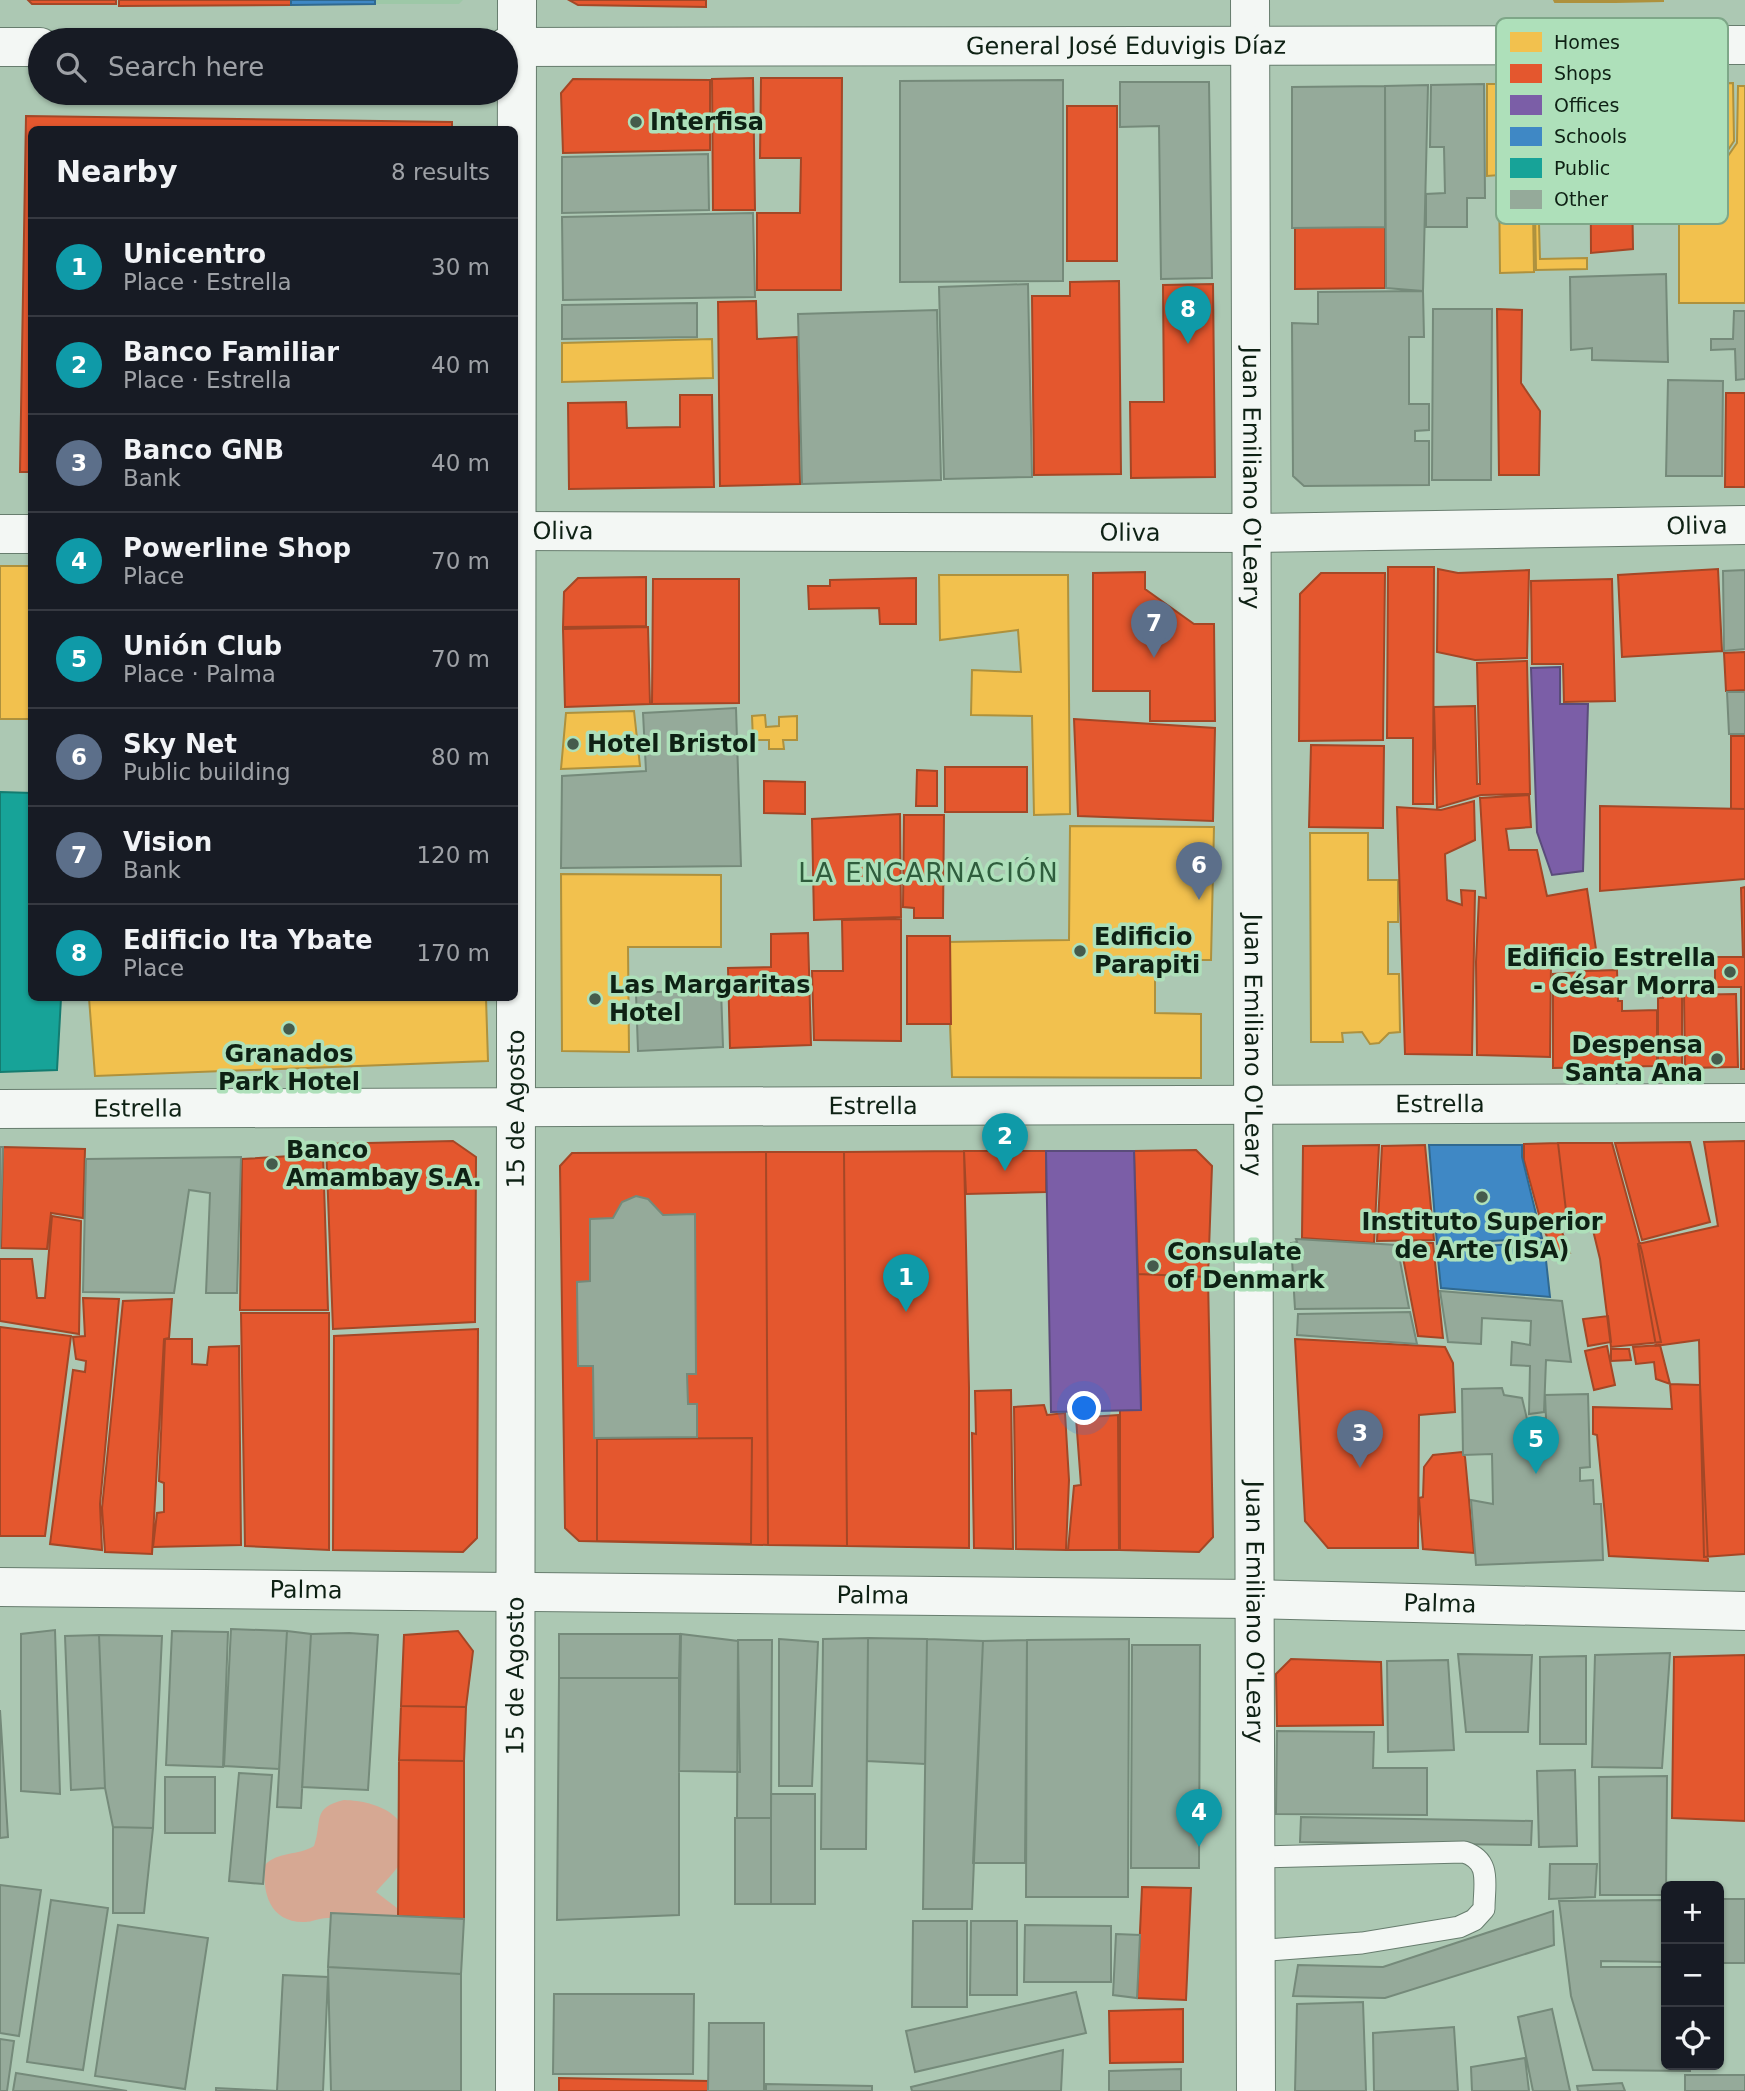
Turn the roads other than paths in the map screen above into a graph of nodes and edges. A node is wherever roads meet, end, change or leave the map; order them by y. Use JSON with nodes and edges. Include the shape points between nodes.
{"nodes":[{"id":1,"x":517,"y":0,"type":"edge"},
{"id":2,"x":1250,"y":0,"type":"edge"},
{"id":3,"x":514,"y":28,"type":"edge"},
{"id":4,"x":1250,"y":46,"type":"junction"},
{"id":5,"x":1496,"y":46,"type":"edge"},
{"id":6,"x":0,"y":47,"type":"edge"},
{"id":7,"x":28,"y":47,"type":"edge"},
{"id":8,"x":518,"y":47,"type":"edge"},
{"id":9,"x":512,"y":105,"type":"edge"},
{"id":10,"x":513,"y":126,"type":"edge"},
{"id":11,"x":1745,"y":526,"type":"edge"},
{"id":12,"x":518,"y":531,"type":"edge"},
{"id":13,"x":1251,"y":533,"type":"junction"},
{"id":14,"x":0,"y":534,"type":"edge"},
{"id":15,"x":28,"y":534,"type":"edge"},
{"id":16,"x":516,"y":1001,"type":"edge"},
{"id":17,"x":1745,"y":1103,"type":"edge"},
{"id":18,"x":1253,"y":1104,"type":"junction"},
{"id":19,"x":516,"y":1106,"type":"junction"},
{"id":20,"x":0,"y":1109,"type":"edge"},
{"id":21,"x":0,"y":1587,"type":"edge"},
{"id":22,"x":516,"y":1591,"type":"junction"},
{"id":23,"x":1255,"y":1599,"type":"junction"},
{"id":24,"x":1745,"y":1611,"type":"edge"},
{"id":25,"x":1255,"y":1857,"type":"junction"},
{"id":26,"x":1255,"y":1951,"type":"junction"},
{"id":27,"x":515,"y":2091,"type":"edge"},
{"id":28,"x":1256,"y":2091,"type":"edge"}],
"edges":[{"from":1,"to":3,"type":"street","name":"15 de Agosto"},
{"from":2,"to":4,"type":"street","name":"Juan Emiliano O'Leary"},
{"from":4,"to":5,"type":"street","name":"General José Eduvigis Díaz"},
{"from":4,"to":8,"type":"street","name":"General José Eduvigis Díaz"},
{"from":4,"to":13,"type":"street","name":"Juan Emiliano O'Leary"},
{"from":6,"to":7,"type":"street"},
{"from":9,"to":10,"type":"street","name":"15 de Agosto"},
{"from":11,"to":13,"type":"street","name":"Oliva"},
{"from":12,"to":13,"type":"street","name":"Oliva"},
{"from":13,"to":18,"type":"street","name":"Juan Emiliano O'Leary"},
{"from":14,"to":15,"type":"street"},
{"from":16,"to":19,"type":"street","name":"15 de Agosto"},
{"from":17,"to":18,"type":"street","name":"Estrella"},
{"from":18,"to":19,"type":"street","name":"Estrella"},
{"from":18,"to":23,"type":"street","name":"Juan Emiliano O'Leary"},
{"from":19,"to":20,"type":"street","name":"Estrella"},
{"from":19,"to":22,"type":"street","name":"15 de Agosto"},
{"from":21,"to":22,"type":"street","name":"Palma"},
{"from":22,"to":23,"type":"street","name":"Palma"},
{"from":22,"to":27,"type":"street","name":"15 de Agosto"},
{"from":23,"to":24,"type":"street","name":"Palma"},
{"from":23,"to":25,"type":"street","name":"Juan Emiliano O'Leary"},
{"from":25,"to":26,"type":"street","name":"Juan Emiliano O'Leary"},
{"from":25,"to":26,"type":"lane","via":[[1464,1852],[1476,1856],[1485,1867],[1484,1909],[1459,1927],[1362,1942]]},
{"from":26,"to":28,"type":"street","name":"Juan Emiliano O'Leary"}]}
